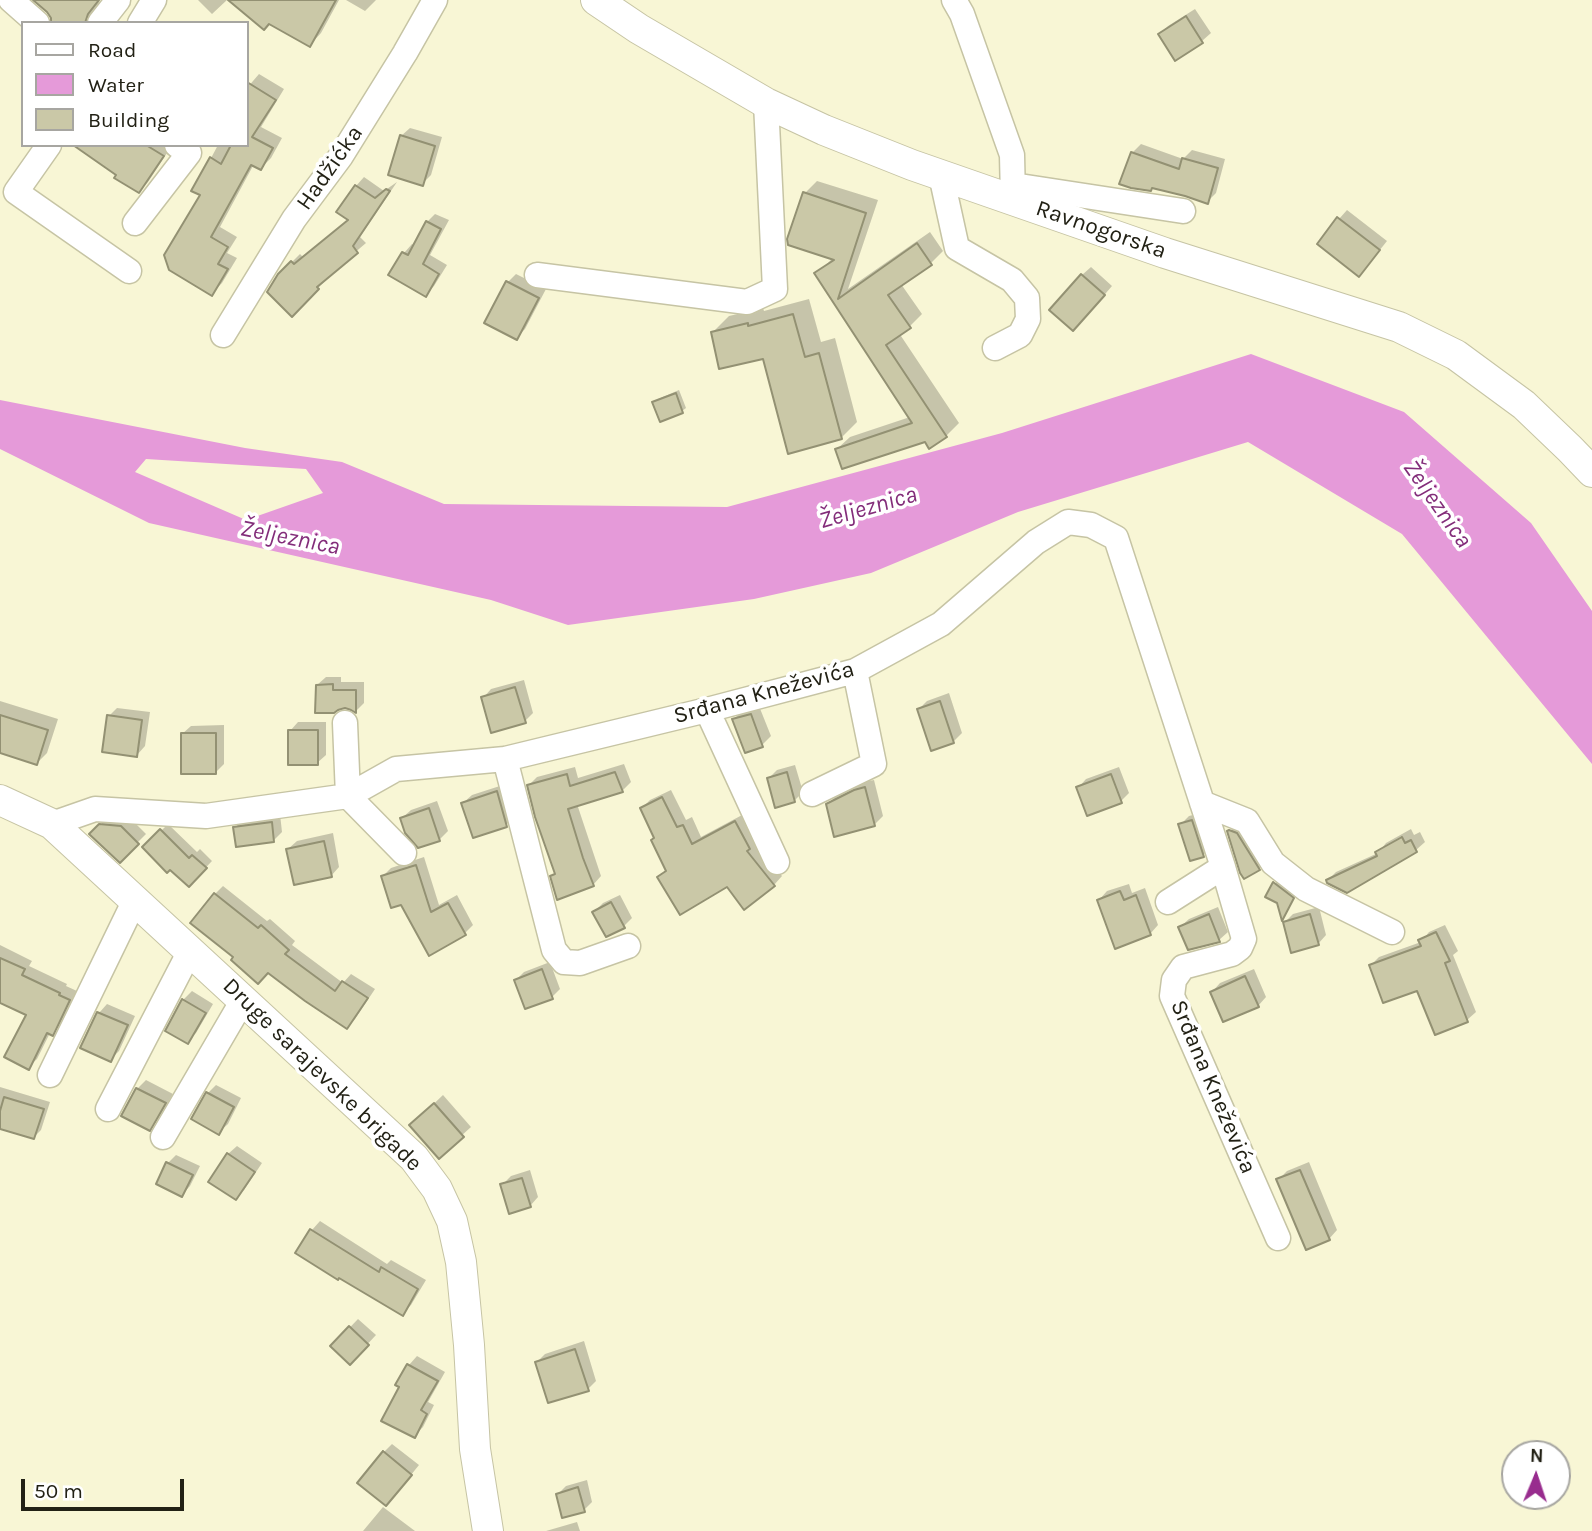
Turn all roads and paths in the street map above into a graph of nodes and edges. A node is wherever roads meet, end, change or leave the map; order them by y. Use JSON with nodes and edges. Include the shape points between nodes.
{"nodes":[{"id":1,"x":11,"y":0,"type":"edge"},
{"id":2,"x":118,"y":0,"type":"edge"},
{"id":3,"x":154,"y":0,"type":"edge"},
{"id":4,"x":435,"y":0,"type":"edge"},
{"id":5,"x":597,"y":0,"type":"edge"},
{"id":6,"x":954,"y":0,"type":"edge"},
{"id":7,"x":35,"y":21,"type":"edge"},
{"id":8,"x":102,"y":21,"type":"edge"},
{"id":9,"x":140,"y":21,"type":"edge"},
{"id":10,"x":766,"y":103,"type":"junction"},
{"id":11,"x":48,"y":147,"type":"edge"},
{"id":12,"x":180,"y":147,"type":"edge"},
{"id":13,"x":942,"y":175,"type":"junction"},
{"id":14,"x":1013,"y":192,"type":"junction"},
{"id":15,"x":1182,"y":211,"type":"dead end"},
{"id":16,"x":135,"y":223,"type":"dead end"},
{"id":17,"x":129,"y":271,"type":"dead end"},
{"id":18,"x":537,"y":275,"type":"dead end"},
{"id":19,"x":223,"y":335,"type":"dead end"},
{"id":20,"x":995,"y":348,"type":"dead end"},
{"id":21,"x":1592,"y":472,"type":"edge"},
{"id":22,"x":855,"y":671,"type":"junction"},
{"id":23,"x":707,"y":710,"type":"junction"},
{"id":24,"x":345,"y":723,"type":"dead end"},
{"id":25,"x":505,"y":759,"type":"junction"},
{"id":26,"x":812,"y":794,"type":"dead end"},
{"id":27,"x":348,"y":796,"type":"junction"},
{"id":28,"x":0,"y":800,"type":"edge"},
{"id":29,"x":1202,"y":803,"type":"junction"},
{"id":30,"x":52,"y":824,"type":"junction"},
{"id":31,"x":404,"y":853,"type":"dead end"},
{"id":32,"x":777,"y":862,"type":"dead end"},
{"id":33,"x":1223,"y":867,"type":"junction"},
{"id":34,"x":135,"y":900,"type":"junction"},
{"id":35,"x":1168,"y":902,"type":"dead end"},
{"id":36,"x":1392,"y":932,"type":"dead end"},
{"id":37,"x":628,"y":946,"type":"dead end"},
{"id":38,"x":190,"y":951,"type":"junction"},
{"id":39,"x":243,"y":1000,"type":"junction"},
{"id":40,"x":50,"y":1075,"type":"dead end"},
{"id":41,"x":108,"y":1109,"type":"dead end"},
{"id":42,"x":163,"y":1137,"type":"dead end"},
{"id":43,"x":1278,"y":1238,"type":"dead end"},
{"id":44,"x":488,"y":1531,"type":"edge"}],
"edges":[{"from":1,"to":7,"type":"street"},
{"from":2,"to":8,"type":"street"},
{"from":3,"to":9,"type":"street"},
{"from":4,"to":19,"type":"street","name":"Hadžićka","via":[[341,156],[294,219]]},
{"from":5,"to":10,"type":"main road","name":"Ravnogorska"},
{"from":6,"to":14,"type":"street","via":[[1012,155]]},
{"from":10,"to":13,"type":"main road","name":"Ravnogorska"},
{"from":10,"to":18,"type":"street","via":[[775,289],[747,302]]},
{"from":11,"to":17,"type":"street","via":[[16,192]]},
{"from":12,"to":16,"type":"street","via":[[189,153]]},
{"from":13,"to":14,"type":"main road","name":"Ravnogorska"},
{"from":13,"to":20,"type":"street","via":[[957,248],[1012,280],[1027,298],[1028,319],[1020,335]]},
{"from":14,"to":15,"type":"street"},
{"from":14,"to":21,"type":"main road","name":"Ravnogorska","via":[[1164,253],[1399,327],[1456,355],[1524,405]]},
{"from":22,"to":23,"type":"street","name":"Srđana Kneževića"},
{"from":22,"to":26,"type":"street","via":[[874,764]]},
{"from":22,"to":29,"type":"street","name":"Srđana Kneževića","via":[[941,624],[1036,542],[1068,522],[1091,524],[1116,538]]},
{"from":23,"to":25,"type":"street","name":"Srđana Kneževića"},
{"from":23,"to":32,"type":"street"},
{"from":24,"to":27,"type":"street"},
{"from":25,"to":27,"type":"street","name":"Srđana Kneževića","via":[[396,769]]},
{"from":25,"to":37,"type":"street","via":[[554,950],[564,962],[580,963]]},
{"from":27,"to":30,"type":"street","name":"Srđana Kneževića","via":[[206,816],[96,809]]},
{"from":27,"to":31,"type":"street"},
{"from":28,"to":30,"type":"main road","name":"Druge sarajevske brigade"},
{"from":29,"to":33,"type":"street","name":"Srđana Kneževića"},
{"from":29,"to":36,"type":"street","via":[[1247,821],[1273,863],[1306,889]]},
{"from":30,"to":34,"type":"main road","name":"Druge sarajevske brigade"},
{"from":33,"to":35,"type":"street"},
{"from":33,"to":43,"type":"street","name":"Srđana Kneževića","via":[[1244,939],[1232,954],[1183,967],[1174,980],[1172,996]]},
{"from":34,"to":38,"type":"main road","name":"Druge sarajevske brigade"},
{"from":34,"to":40,"type":"street"},
{"from":38,"to":39,"type":"main road","name":"Druge sarajevske brigade"},
{"from":38,"to":41,"type":"street"},
{"from":39,"to":42,"type":"street"},
{"from":39,"to":44,"type":"main road","name":"Druge sarajevske brigade","via":[[414,1158],[437,1189],[452,1221],[461,1262],[475,1449]]}]}
